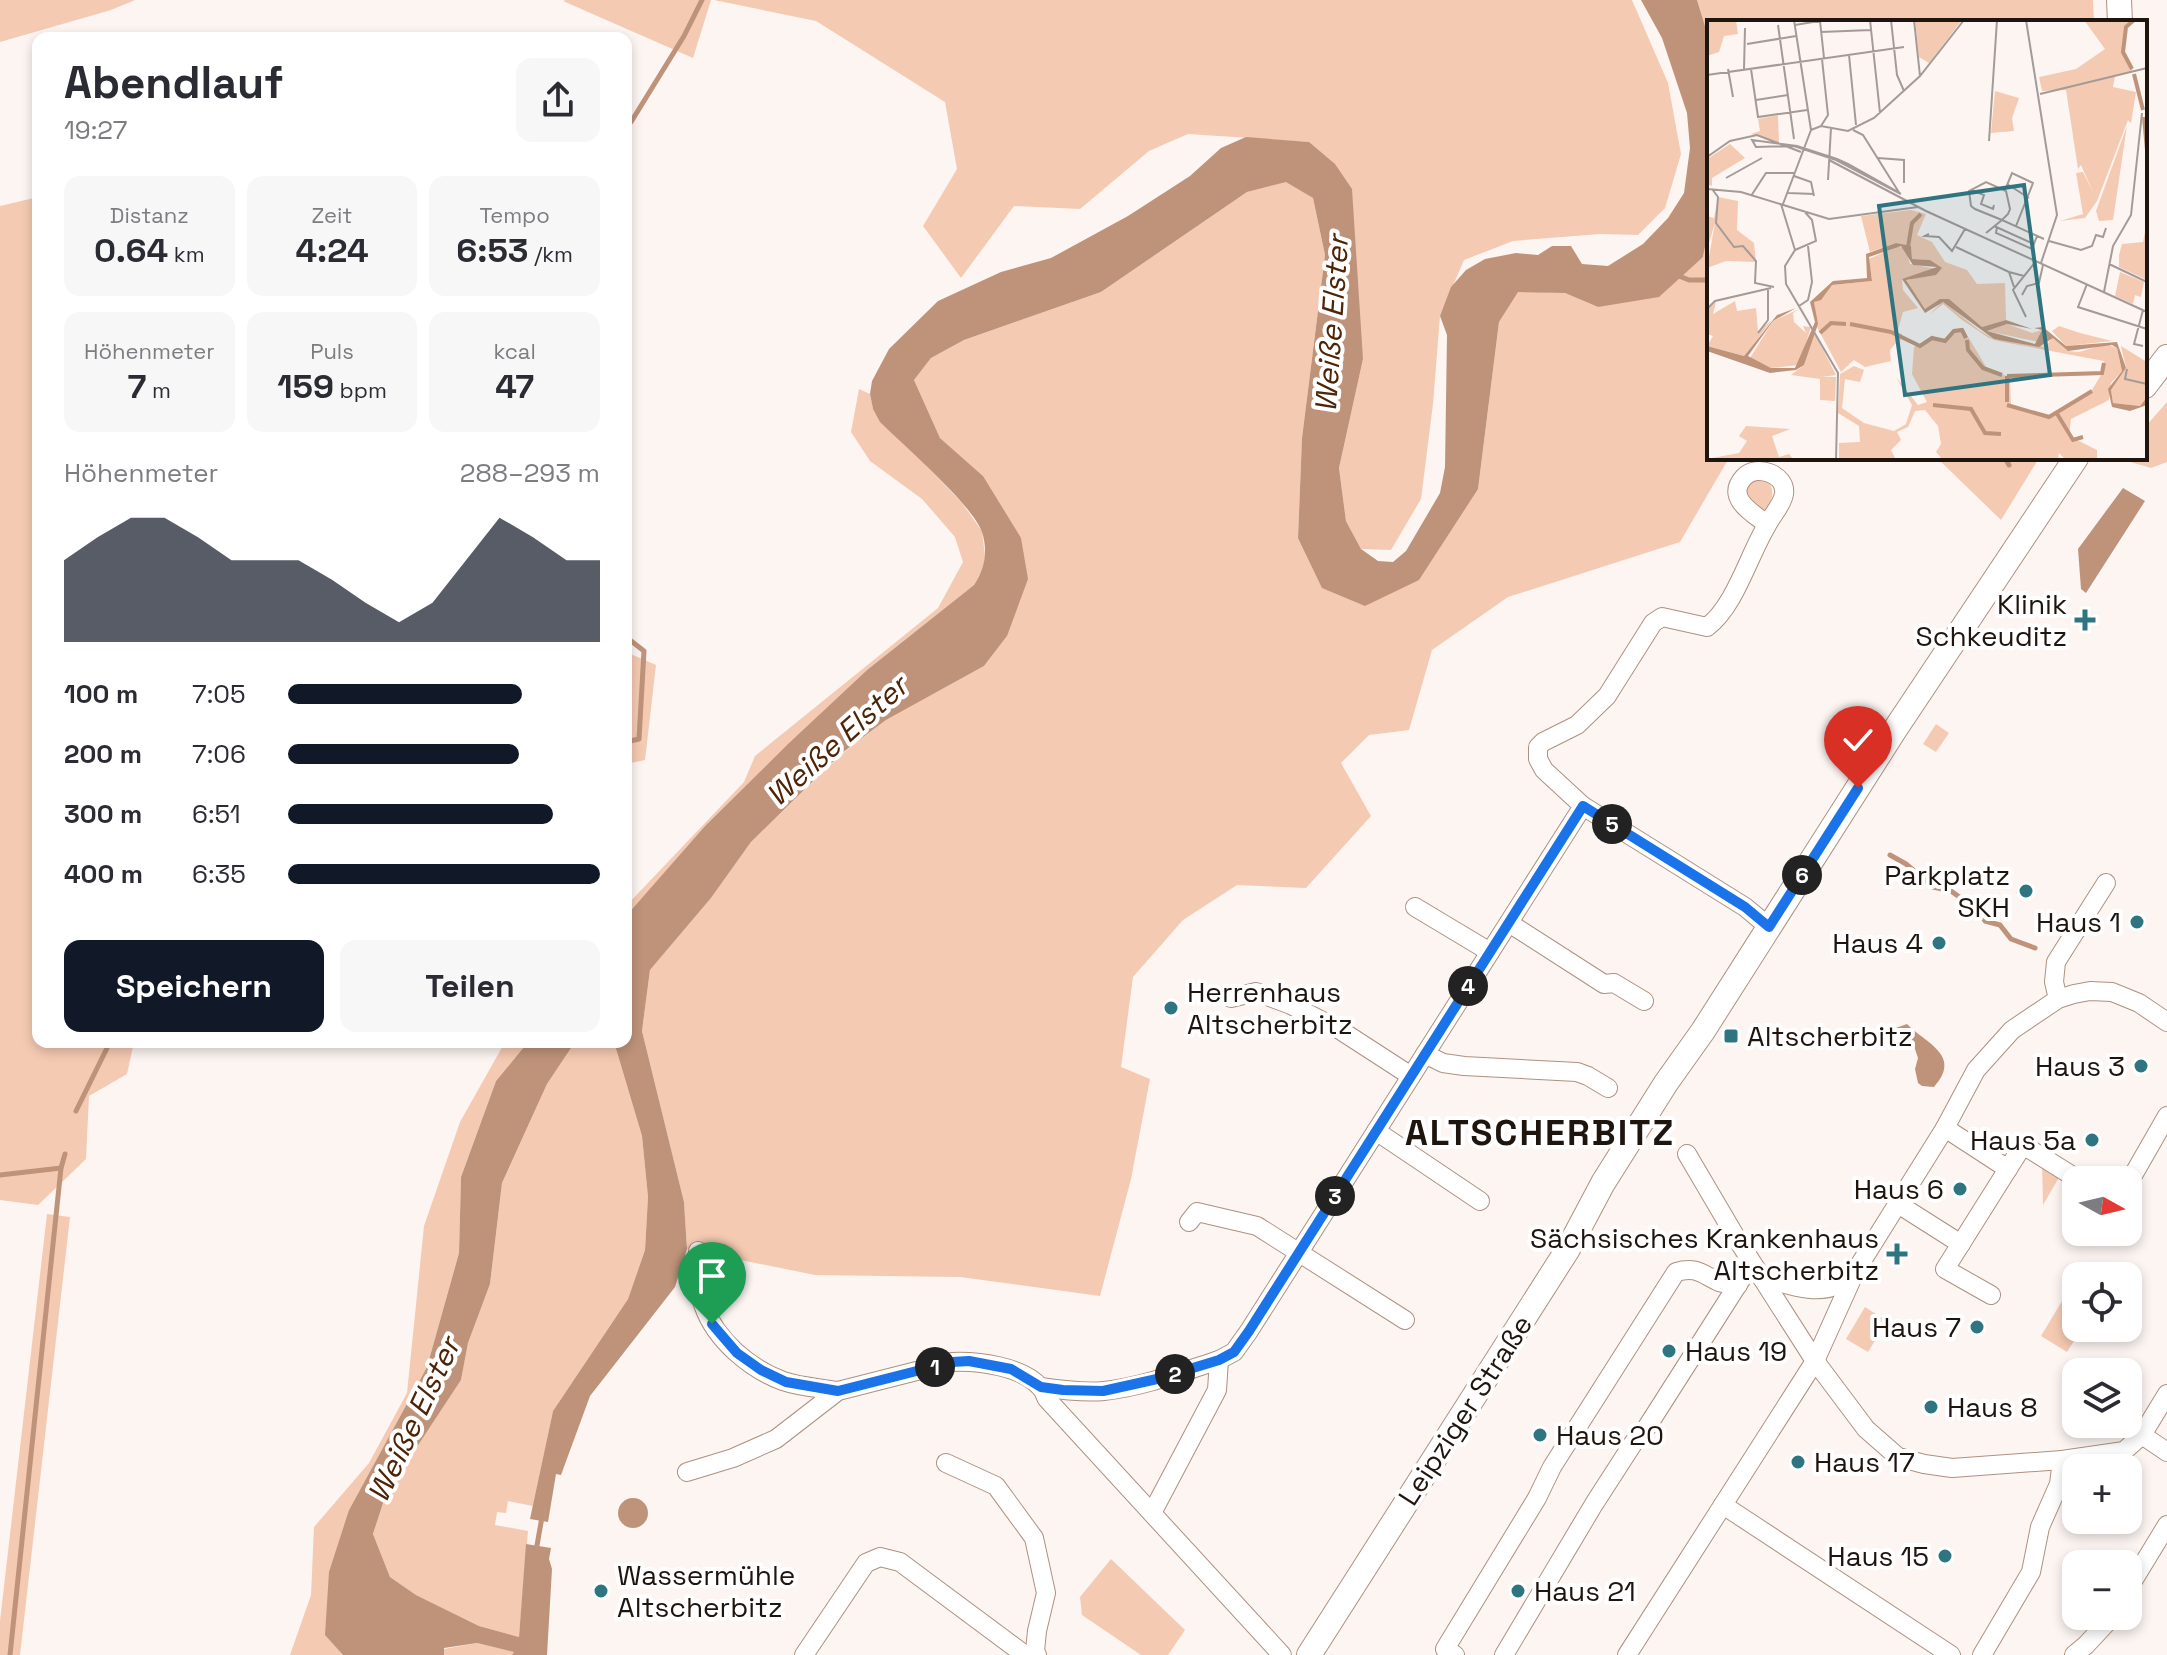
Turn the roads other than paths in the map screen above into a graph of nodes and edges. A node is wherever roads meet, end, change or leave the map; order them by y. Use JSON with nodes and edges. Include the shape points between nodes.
{"nodes":[{"id":1,"x":2119,"y":0,"type":"edge"},
{"id":2,"x":2120,"y":20,"type":"edge"},
{"id":3,"x":2167,"y":356,"type":"edge"},
{"id":4,"x":2147,"y":366,"type":"edge"},
{"id":5,"x":2147,"y":383,"type":"edge"},
{"id":6,"x":2058,"y":460,"type":"edge"},
{"id":7,"x":2075,"y":460,"type":"edge"},
{"id":8,"x":2034,"y":518,"type":"junction"},
{"id":9,"x":1767,"y":524,"type":"dead end"},
{"id":10,"x":1583,"y":806,"type":"junction"},
{"id":11,"x":2106,"y":883,"type":"dead end"},
{"id":12,"x":1415,"y":907,"type":"dead end"},
{"id":13,"x":1509,"y":923,"type":"junction"},
{"id":14,"x":1769,"y":927,"type":"junction"},
{"id":15,"x":1490,"y":952,"type":"junction"},
{"id":16,"x":1231,"y":998,"type":"dead end"},
{"id":17,"x":2058,"y":999,"type":"junction"},
{"id":18,"x":1644,"y":1001,"type":"dead end"},
{"id":19,"x":2167,"y":1022,"type":"edge"},
{"id":20,"x":1425,"y":1054,"type":"junction"},
{"id":21,"x":1411,"y":1076,"type":"junction"},
{"id":22,"x":1608,"y":1088,"type":"dead end"},
{"id":23,"x":2167,"y":1116,"type":"edge"},
{"id":24,"x":1945,"y":1128,"type":"junction"},
{"id":25,"x":1376,"y":1131,"type":"junction"},
{"id":26,"x":1687,"y":1154,"type":"dead end"},
{"id":27,"x":2138,"y":1166,"type":"edge"},
{"id":28,"x":2008,"y":1169,"type":"junction"},
{"id":29,"x":2062,"y":1169,"type":"edge"},
{"id":30,"x":1480,"y":1201,"type":"dead end"},
{"id":31,"x":1898,"y":1204,"type":"junction"},
{"id":32,"x":1189,"y":1222,"type":"dead end"},
{"id":33,"x":1961,"y":1244,"type":"junction"},
{"id":34,"x":698,"y":1251,"type":"dead end"},
{"id":35,"x":1298,"y":1254,"type":"junction"},
{"id":36,"x":1757,"y":1270,"type":"junction"},
{"id":37,"x":1855,"y":1272,"type":"junction"},
{"id":38,"x":1738,"y":1285,"type":"junction"},
{"id":39,"x":1991,"y":1295,"type":"dead end"},
{"id":40,"x":1405,"y":1320,"type":"dead end"},
{"id":41,"x":1219,"y":1360,"type":"junction"},
{"id":42,"x":1815,"y":1361,"type":"junction"},
{"id":43,"x":1041,"y":1387,"type":"junction"},
{"id":44,"x":838,"y":1391,"type":"junction"},
{"id":45,"x":2167,"y":1394,"type":"edge"},
{"id":46,"x":2142,"y":1435,"type":"joint"},
{"id":47,"x":2139,"y":1438,"type":"edge"},
{"id":48,"x":2167,"y":1452,"type":"edge"},
{"id":49,"x":2103,"y":1454,"type":"edge"},
{"id":50,"x":2062,"y":1460,"type":"joint"},
{"id":51,"x":946,"y":1463,"type":"dead end"},
{"id":52,"x":687,"y":1472,"type":"dead end"},
{"id":53,"x":1723,"y":1505,"type":"junction"},
{"id":54,"x":1152,"y":1513,"type":"junction"},
{"id":55,"x":2167,"y":1525,"type":"edge"},
{"id":56,"x":2142,"y":1566,"type":"edge"},
{"id":57,"x":2100,"y":1630,"type":"edge"},
{"id":58,"x":1037,"y":1631,"type":"junction"},
{"id":59,"x":997,"y":1634,"type":"junction"},
{"id":60,"x":804,"y":1655,"type":"edge"},
{"id":61,"x":1025,"y":1655,"type":"edge"},
{"id":62,"x":1037,"y":1655,"type":"edge"},
{"id":63,"x":1282,"y":1655,"type":"edge"},
{"id":64,"x":1309,"y":1655,"type":"edge"},
{"id":65,"x":1455,"y":1655,"type":"edge"},
{"id":66,"x":1504,"y":1655,"type":"edge"},
{"id":67,"x":1627,"y":1655,"type":"edge"},
{"id":68,"x":1951,"y":1655,"type":"edge"},
{"id":69,"x":1982,"y":1655,"type":"edge"},
{"id":70,"x":2074,"y":1655,"type":"edge"}],
"edges":[{"from":1,"to":2,"type":"street"},
{"from":3,"to":4,"type":"street"},
{"from":3,"to":5,"type":"street"},
{"from":6,"to":8,"type":"street","name":"Leipziger Straße"},
{"from":7,"to":8,"type":"street","name":"Leipziger Straße"},
{"from":8,"to":14,"type":"street","name":"Leipziger Straße"},
{"from":9,"to":10,"type":"street","via":[[1716,620],[1707,627],[1662,617],[1653,623],[1607,696],[1577,725],[1538,747],[1544,770]]},
{"from":10,"to":13,"type":"street"},
{"from":10,"to":14,"type":"street"},
{"from":11,"to":17,"type":"street","via":[[2056,962]]},
{"from":12,"to":15,"type":"street"},
{"from":13,"to":15,"type":"street"},
{"from":13,"to":18,"type":"street","via":[[1604,984],[1614,983]]},
{"from":14,"to":64,"type":"street","name":"Leipziger Straße"},
{"from":15,"to":20,"type":"street"},
{"from":16,"to":21,"type":"street","via":[[1256,992],[1291,1005]]},
{"from":17,"to":19,"type":"street","via":[[2112,992]]},
{"from":17,"to":24,"type":"street","via":[[2012,1030],[1976,1070]]},
{"from":20,"to":21,"type":"street"},
{"from":20,"to":22,"type":"street","via":[[1464,1066],[1577,1072]]},
{"from":21,"to":25,"type":"street"},
{"from":23,"to":27,"type":"street"},
{"from":24,"to":28,"type":"street"},
{"from":24,"to":31,"type":"street"},
{"from":25,"to":30,"type":"street"},
{"from":25,"to":35,"type":"street"},
{"from":26,"to":36,"type":"street"},
{"from":28,"to":29,"type":"street","via":[[2023,1145]]},
{"from":28,"to":33,"type":"street"},
{"from":31,"to":33,"type":"street"},
{"from":31,"to":37,"type":"street"},
{"from":32,"to":35,"type":"street","via":[[1197,1212],[1257,1226]]},
{"from":33,"to":39,"type":"street","via":[[1945,1269]]},
{"from":34,"to":44,"type":"street","via":[[703,1305],[737,1353],[786,1382]]},
{"from":35,"to":40,"type":"street"},
{"from":35,"to":41,"type":"street","via":[[1234,1352]]},
{"from":36,"to":37,"type":"street","via":[[1797,1287],[1820,1289],[1837,1286]]},
{"from":36,"to":38,"type":"street"},
{"from":36,"to":42,"type":"street"},
{"from":37,"to":42,"type":"street"},
{"from":38,"to":65,"type":"street","via":[[1687,1268],[1676,1272],[1445,1649]]},
{"from":38,"to":66,"type":"street","via":[[1610,1479]]},
{"from":41,"to":43,"type":"street","via":[[1103,1391]]},
{"from":41,"to":54,"type":"street","via":[[1217,1390]]},
{"from":42,"to":50,"type":"street","via":[[1866,1429],[1898,1457],[1952,1468]]},
{"from":42,"to":53,"type":"street"},
{"from":43,"to":44,"type":"street","via":[[1011,1369],[969,1361]]},
{"from":43,"to":54,"type":"street"},
{"from":44,"to":52,"type":"street","via":[[776,1439]]},
{"from":45,"to":46,"type":"street"},
{"from":46,"to":48,"type":"street"},
{"from":47,"to":49,"type":"street","via":[[2124,1451]]},
{"from":50,"to":69,"type":"street","via":[[2031,1572]]},
{"from":51,"to":58,"type":"street","via":[[996,1486],[1034,1538],[1046,1593]]},
{"from":53,"to":67,"type":"street"},
{"from":53,"to":68,"type":"street"},
{"from":54,"to":63,"type":"street"},
{"from":55,"to":56,"type":"street"},
{"from":57,"to":70,"type":"street"},
{"from":58,"to":59,"type":"street"},
{"from":58,"to":62,"type":"street"},
{"from":59,"to":60,"type":"street","via":[[900,1562],[880,1557],[866,1563]]},
{"from":59,"to":61,"type":"street"}]}
